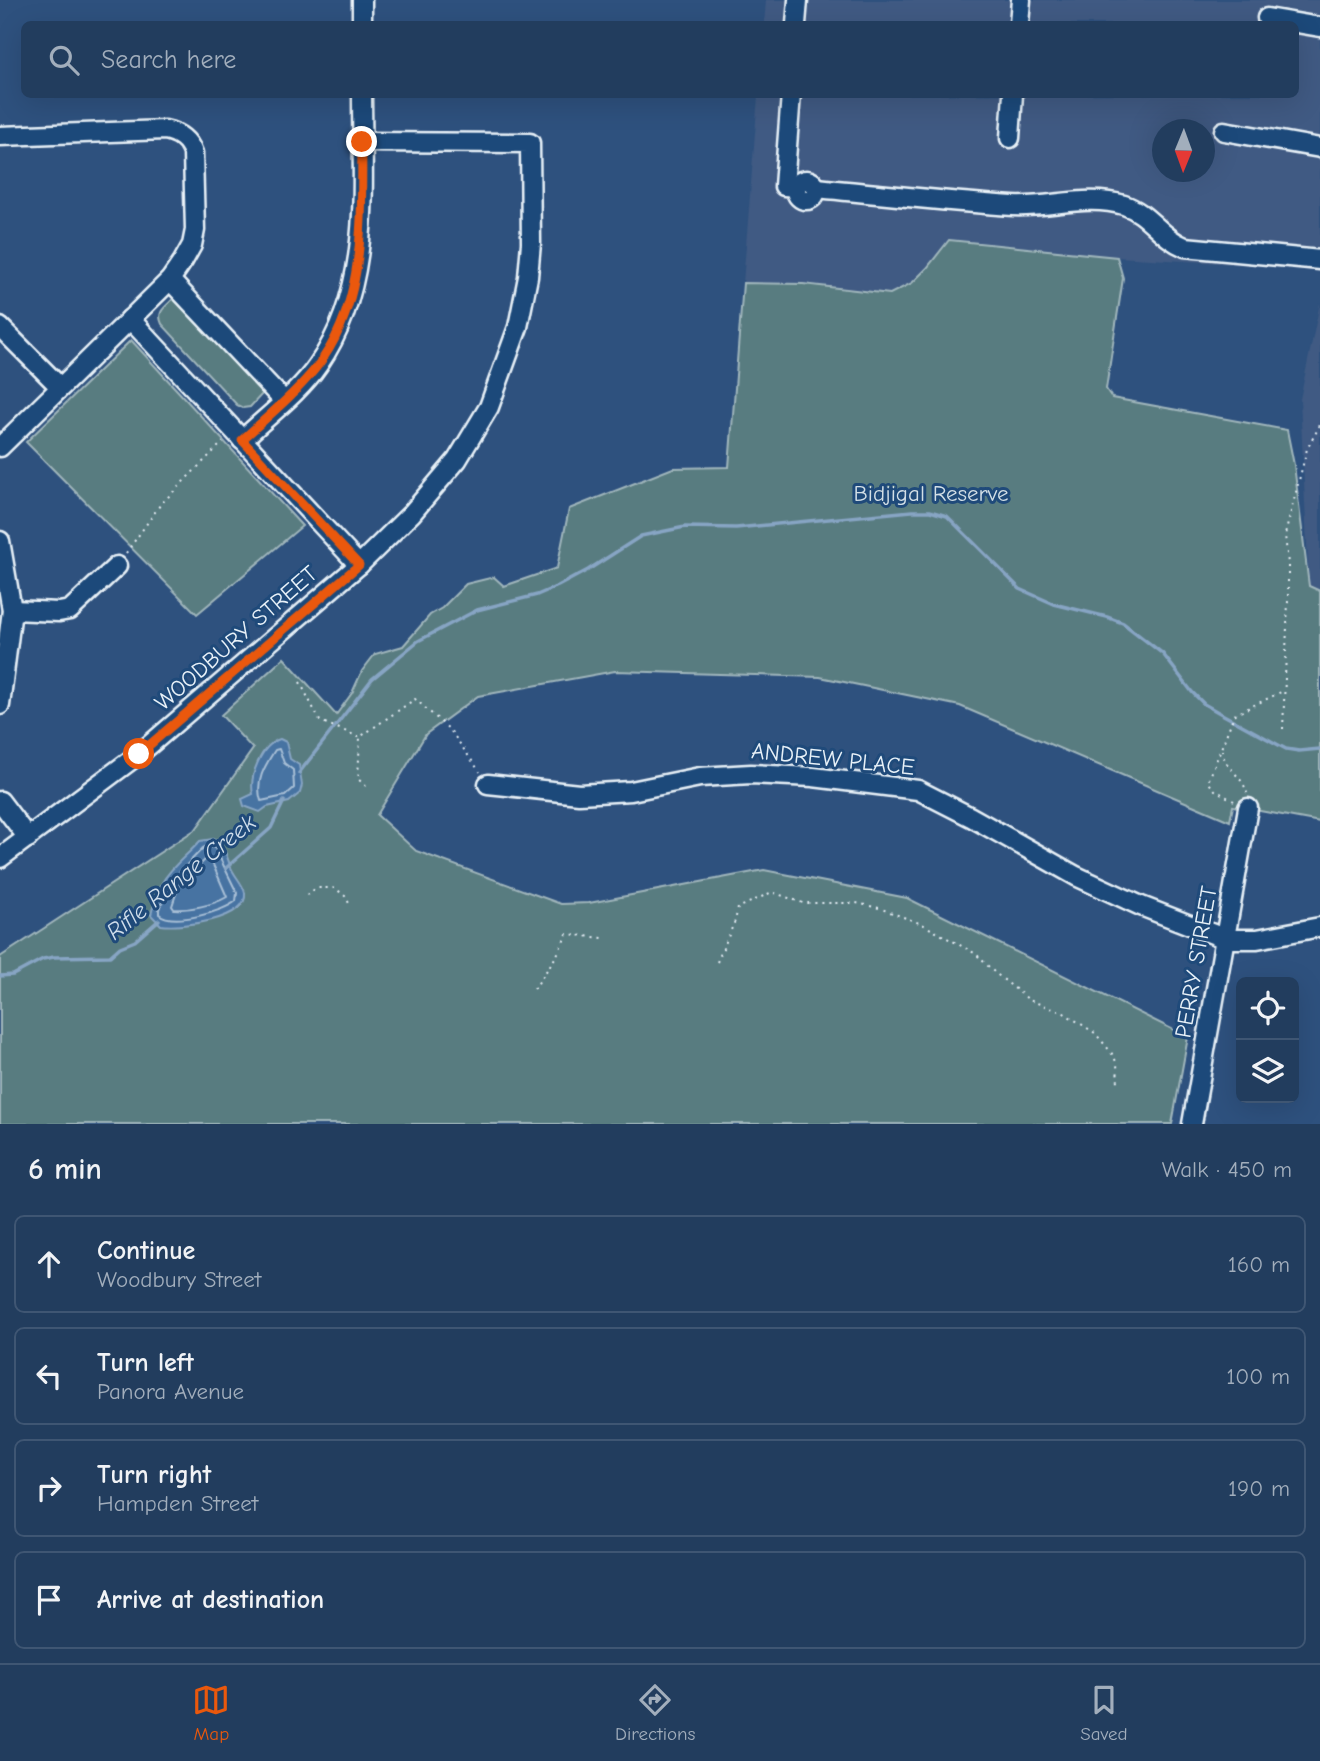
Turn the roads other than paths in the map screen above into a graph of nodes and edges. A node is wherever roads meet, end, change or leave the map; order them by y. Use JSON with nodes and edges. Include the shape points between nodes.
{"nodes":[{"id":1,"x":362,"y":0,"type":"edge"},
{"id":2,"x":798,"y":0,"type":"edge"},
{"id":3,"x":1021,"y":0,"type":"edge"},
{"id":4,"x":1267,"y":18,"type":"dead end"},
{"id":5,"x":362,"y":21,"type":"edge"},
{"id":6,"x":796,"y":21,"type":"edge"},
{"id":7,"x":1019,"y":21,"type":"edge"},
{"id":8,"x":1285,"y":21,"type":"edge"},
{"id":9,"x":1299,"y":23,"type":"edge"},
{"id":10,"x":1320,"y":27,"type":"edge"},
{"id":11,"x":362,"y":98,"type":"edge"},
{"id":12,"x":791,"y":98,"type":"edge"},
{"id":13,"x":1013,"y":98,"type":"edge"},
{"id":14,"x":1224,"y":131,"type":"dead end"},
{"id":15,"x":0,"y":136,"type":"edge"},
{"id":16,"x":1010,"y":138,"type":"dead end"},
{"id":17,"x":362,"y":142,"type":"junction"},
{"id":18,"x":1320,"y":148,"type":"edge"},
{"id":19,"x":1320,"y":260,"type":"edge"},
{"id":20,"x":170,"y":280,"type":"junction"},
{"id":21,"x":130,"y":319,"type":"junction"},
{"id":22,"x":0,"y":327,"type":"edge"},
{"id":23,"x":60,"y":387,"type":"junction"},
{"id":24,"x":284,"y":401,"type":"junction"},
{"id":25,"x":238,"y":436,"type":"junction"},
{"id":26,"x":0,"y":447,"type":"edge"},
{"id":27,"x":0,"y":541,"type":"edge"},
{"id":28,"x":359,"y":565,"type":"junction"},
{"id":29,"x":117,"y":566,"type":"road end"},
{"id":30,"x":12,"y":610,"type":"junction"},
{"id":31,"x":0,"y":705,"type":"edge"},
{"id":32,"x":488,"y":784,"type":"road end"},
{"id":33,"x":0,"y":801,"type":"edge"},
{"id":34,"x":1248,"y":808,"type":"road end"},
{"id":35,"x":28,"y":838,"type":"junction"},
{"id":36,"x":0,"y":858,"type":"edge"},
{"id":37,"x":1320,"y":927,"type":"edge"},
{"id":38,"x":1226,"y":939,"type":"junction"},
{"id":39,"x":1192,"y":1124,"type":"edge"}],
"edges":[{"from":1,"to":5,"type":"street"},
{"from":2,"to":6,"type":"street"},
{"from":3,"to":7,"type":"street"},
{"from":4,"to":8,"type":"street"},
{"from":9,"to":10,"type":"street"},
{"from":11,"to":17,"type":"street"},
{"from":12,"to":19,"type":"street","via":[[784,187],[808,180],[816,188],[1016,206],[1115,203],[1140,212],[1165,237],[1185,247]]},
{"from":13,"to":16,"type":"street"},
{"from":14,"to":18,"type":"street"},
{"from":15,"to":20,"type":"street","via":[[165,130],[189,134],[194,158],[194,237]]},
{"from":17,"to":24,"type":"street","via":[[360,257],[349,304],[317,367]]},
{"from":17,"to":28,"type":"street","name":"WOODBURY STREET","via":[[530,143],[531,243],[518,327],[489,407],[457,460]]},
{"from":20,"to":21,"type":"street"},
{"from":20,"to":24,"type":"street"},
{"from":21,"to":23,"type":"street"},
{"from":21,"to":25,"type":"street"},
{"from":22,"to":23,"type":"street"},
{"from":23,"to":26,"type":"street"},
{"from":24,"to":25,"type":"street"},
{"from":25,"to":28,"type":"street"},
{"from":27,"to":30,"type":"street"},
{"from":28,"to":35,"type":"street","name":"WOODBURY STREET","via":[[139,754]]},
{"from":29,"to":30,"type":"street","via":[[70,610]]},
{"from":30,"to":31,"type":"street"},
{"from":32,"to":38,"type":"street","name":"ANDREW PLACE","via":[[579,794],[751,774],[918,790],[1076,876]]},
{"from":33,"to":35,"type":"street"},
{"from":34,"to":38,"type":"street","name":"PERRY STREET"},
{"from":35,"to":36,"type":"street","name":"WOODBURY STREET"},
{"from":37,"to":38,"type":"street","via":[[1257,939]]},
{"from":38,"to":39,"type":"street","name":"PERRY STREET"}]}
